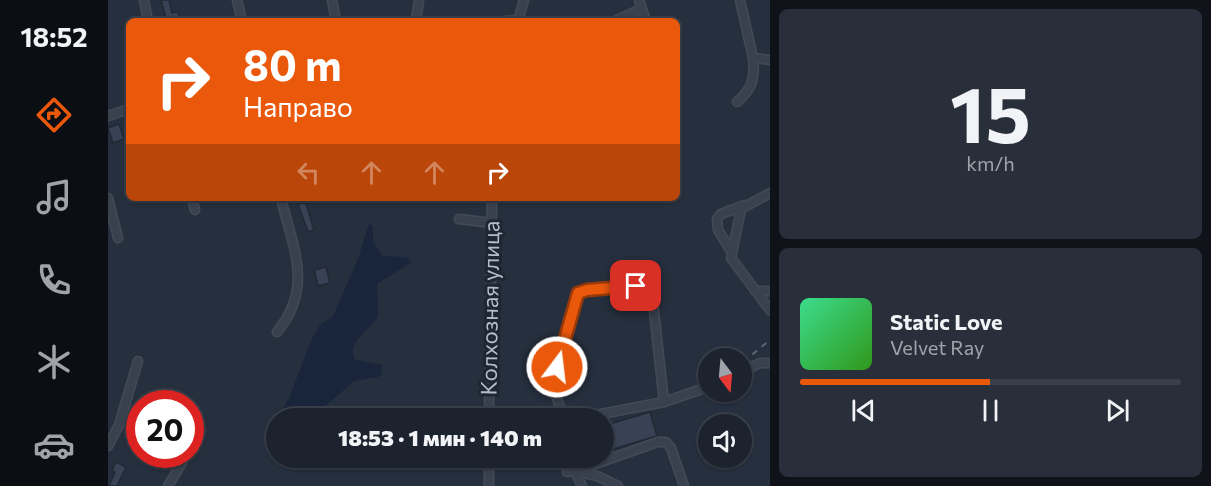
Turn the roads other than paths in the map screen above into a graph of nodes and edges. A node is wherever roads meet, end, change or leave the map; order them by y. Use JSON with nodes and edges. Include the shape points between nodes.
{"nodes":[{"id":1,"x":144,"y":0,"type":"edge"},
{"id":2,"x":237,"y":0,"type":"edge"},
{"id":3,"x":332,"y":0,"type":"edge"},
{"id":4,"x":419,"y":0,"type":"edge"},
{"id":5,"x":524,"y":0,"type":"edge"},
{"id":6,"x":740,"y":0,"type":"edge"},
{"id":7,"x":640,"y":5,"type":"edge"},
{"id":8,"x":147,"y":18,"type":"edge"},
{"id":9,"x":241,"y":18,"type":"edge"},
{"id":10,"x":335,"y":18,"type":"edge"},
{"id":11,"x":416,"y":18,"type":"edge"},
{"id":12,"x":519,"y":18,"type":"edge"},
{"id":13,"x":620,"y":18,"type":"edge"},
{"id":14,"x":753,"y":58,"type":"junction"},
{"id":15,"x":770,"y":60,"type":"edge"},
{"id":16,"x":737,"y":102,"type":"dead end"},
{"id":17,"x":126,"y":110,"type":"edge"},
{"id":18,"x":108,"y":116,"type":"edge"},
{"id":19,"x":770,"y":193,"type":"edge"},
{"id":20,"x":108,"y":198,"type":"edge"},
{"id":21,"x":193,"y":201,"type":"edge"},
{"id":22,"x":282,"y":201,"type":"edge"},
{"id":23,"x":492,"y":201,"type":"edge"},
{"id":24,"x":745,"y":205,"type":"junction"},
{"id":25,"x":195,"y":210,"type":"dead end"},
{"id":26,"x":459,"y":219,"type":"dead end"},
{"id":27,"x":492,"y":223,"type":"junction"},
{"id":28,"x":118,"y":238,"type":"dead end"},
{"id":29,"x":731,"y":251,"type":"junction"},
{"id":30,"x":755,"y":291,"type":"junction"},
{"id":31,"x":770,"y":291,"type":"edge"},
{"id":32,"x":770,"y":310,"type":"edge"},
{"id":33,"x":277,"y":332,"type":"dead end"},
{"id":34,"x":138,"y":361,"type":"dead end"},
{"id":35,"x":770,"y":363,"type":"edge"},
{"id":36,"x":752,"y":367,"type":"edge"},
{"id":37,"x":698,"y":390,"type":"edge"},
{"id":38,"x":664,"y":402,"type":"junction"},
{"id":39,"x":489,"y":408,"type":"edge"},
{"id":40,"x":560,"y":408,"type":"edge"},
{"id":41,"x":614,"y":412,"type":"edge"},
{"id":42,"x":108,"y":446,"type":"edge"},
{"id":43,"x":179,"y":468,"type":"edge"},
{"id":44,"x":489,"y":468,"type":"edge"},
{"id":45,"x":571,"y":471,"type":"junction"},
{"id":46,"x":168,"y":486,"type":"edge"},
{"id":47,"x":489,"y":486,"type":"edge"},
{"id":48,"x":582,"y":486,"type":"edge"},
{"id":49,"x":618,"y":486,"type":"edge"},
{"id":50,"x":684,"y":486,"type":"edge"}],
"edges":[{"from":1,"to":8,"type":"street"},
{"from":2,"to":9,"type":"street"},
{"from":3,"to":10,"type":"street"},
{"from":4,"to":11,"type":"street"},
{"from":5,"to":12,"type":"street"},
{"from":6,"to":14,"type":"street"},
{"from":7,"to":13,"type":"street"},
{"from":14,"to":15,"type":"street"},
{"from":14,"to":16,"type":"street","via":[[754,80]]},
{"from":17,"to":18,"type":"street"},
{"from":19,"to":24,"type":"street"},
{"from":20,"to":28,"type":"street"},
{"from":21,"to":25,"type":"street"},
{"from":22,"to":33,"type":"street","via":[[299,282],[290,316]]},
{"from":23,"to":27,"type":"street","name":"Колхозная улица"},
{"from":24,"to":29,"type":"street","via":[[738,213],[737,237]]},
{"from":24,"to":29,"type":"street","via":[[717,219],[718,230]]},
{"from":26,"to":27,"type":"street"},
{"from":27,"to":39,"type":"street","name":"Колхозная улица"},
{"from":29,"to":30,"type":"street","via":[[735,266]]},
{"from":30,"to":31,"type":"street"},
{"from":30,"to":32,"type":"street"},
{"from":34,"to":42,"type":"street","via":[[119,425]]},
{"from":35,"to":36,"type":"street"},
{"from":37,"to":38,"type":"street"},
{"from":38,"to":40,"type":"street","via":[[649,288],[587,290],[578,293],[554,380]]},
{"from":38,"to":41,"type":"street"},
{"from":43,"to":46,"type":"street"},
{"from":44,"to":47,"type":"street"},
{"from":45,"to":48,"type":"street"},
{"from":45,"to":49,"type":"street","via":[[597,476]]},
{"from":45,"to":50,"type":"street","via":[[666,442]]}]}
